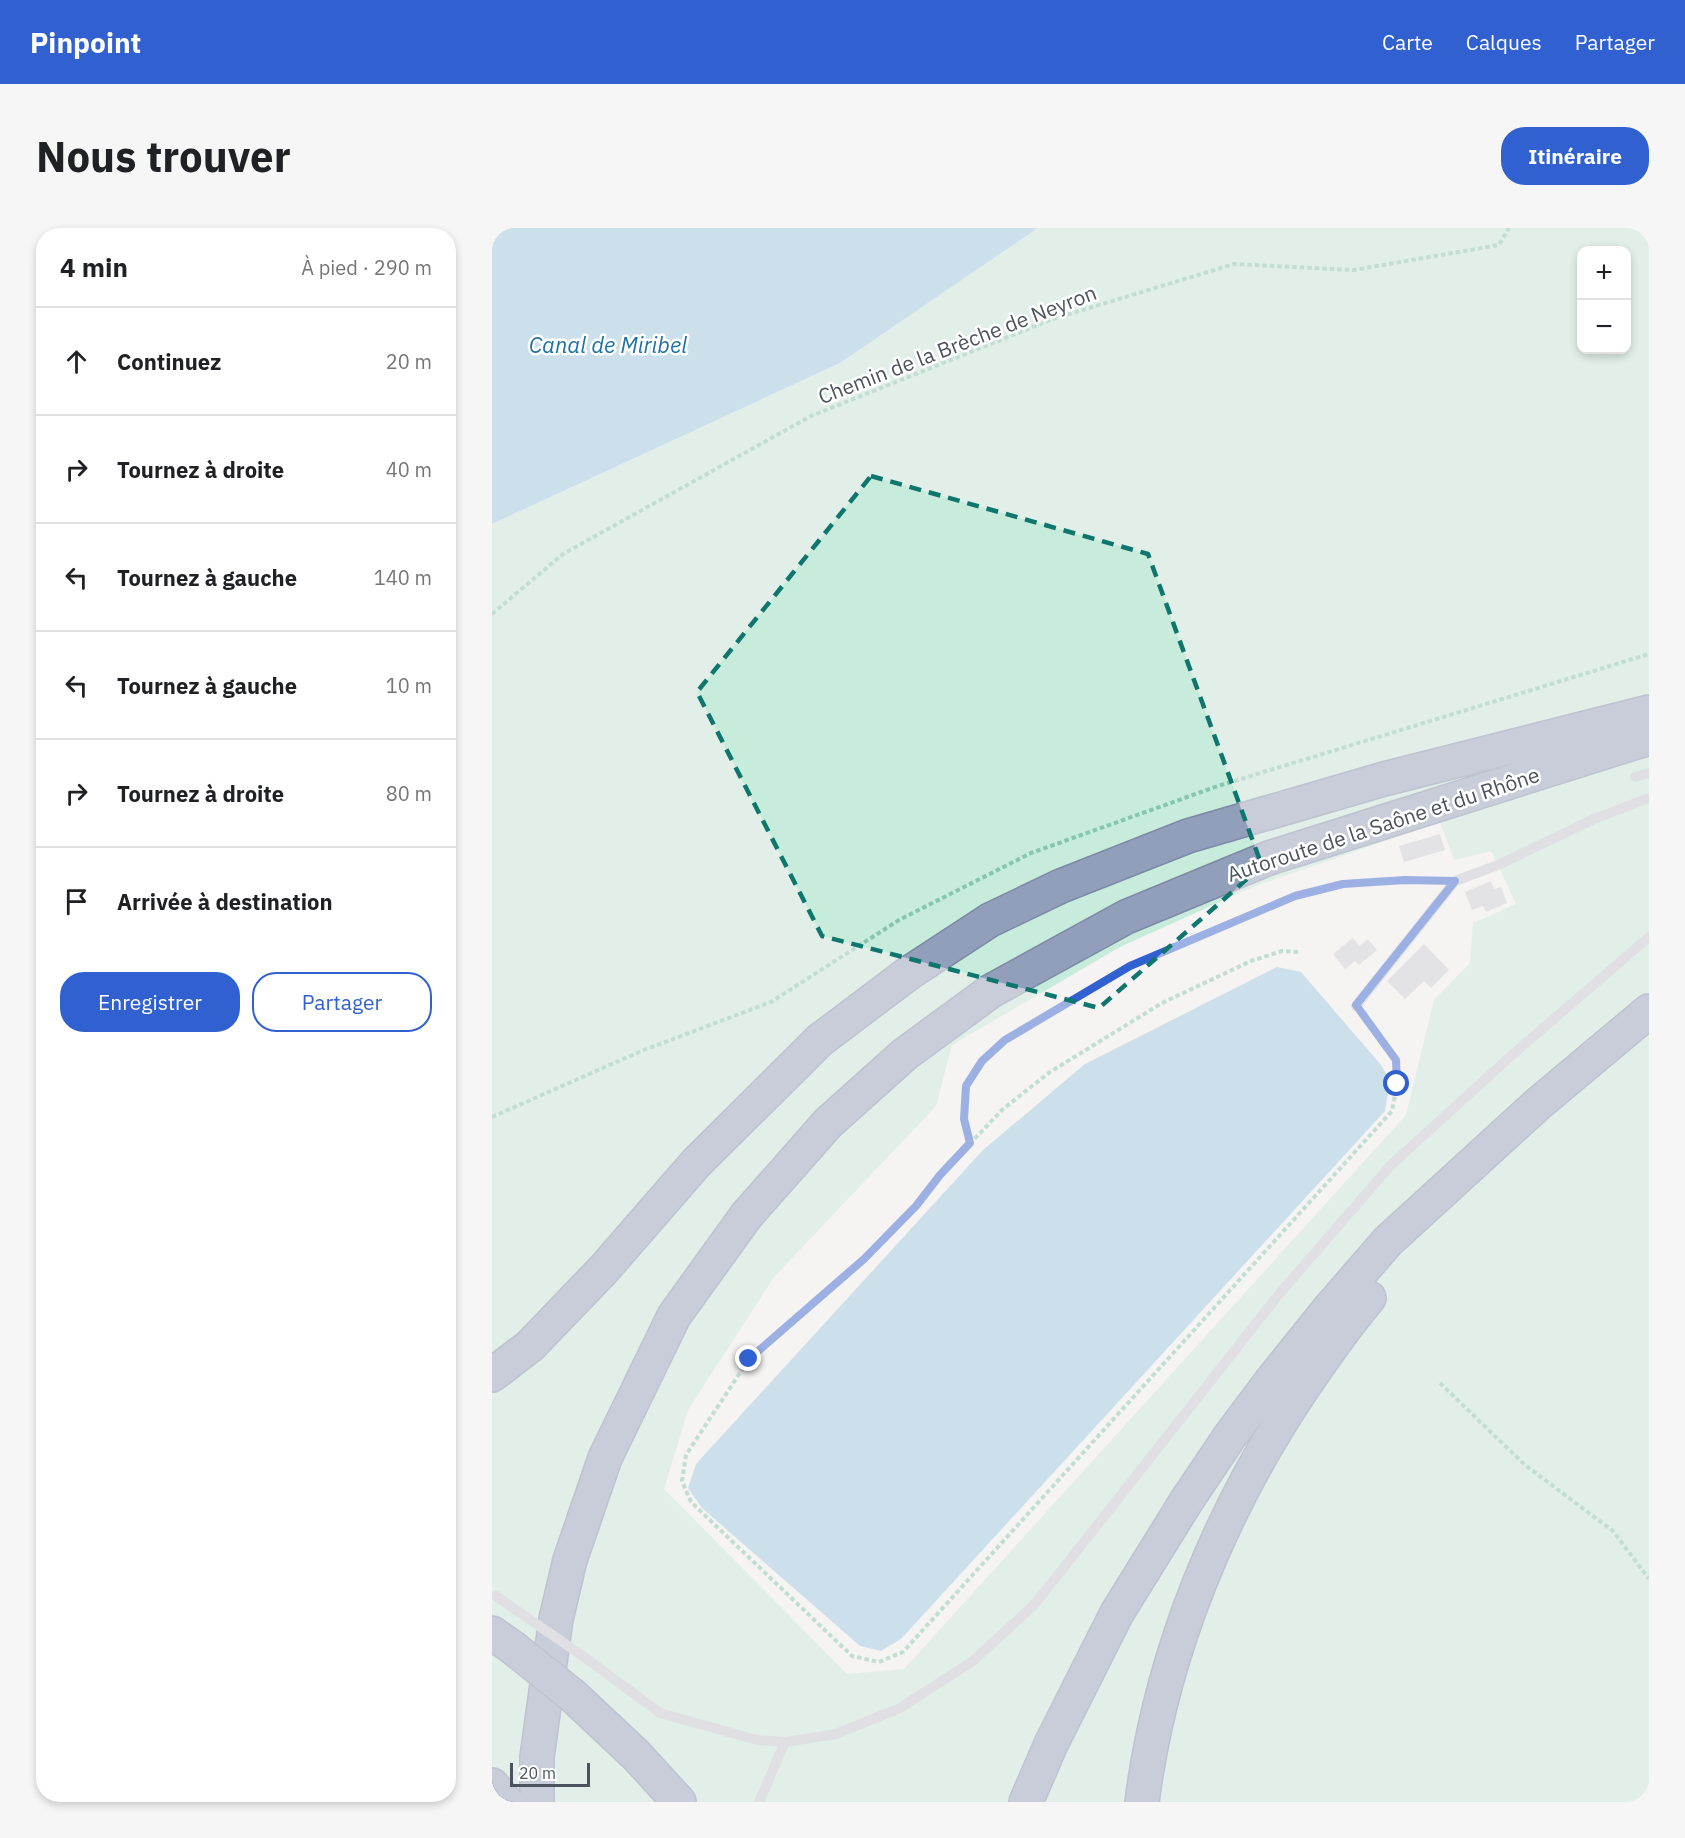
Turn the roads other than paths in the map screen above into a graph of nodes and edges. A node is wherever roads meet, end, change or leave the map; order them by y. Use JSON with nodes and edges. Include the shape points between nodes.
{"nodes":[{"id":1,"x":1649,"y":712,"type":"edge"},
{"id":2,"x":1649,"y":738,"type":"edge"},
{"id":3,"x":1649,"y":773,"type":"edge"},
{"id":4,"x":1635,"y":777,"type":"dead end"},
{"id":5,"x":1649,"y":798,"type":"edge"},
{"id":6,"x":1649,"y":937,"type":"edge"},
{"id":7,"x":1356,"y":1005,"type":"road end"},
{"id":8,"x":1649,"y":1011,"type":"edge"},
{"id":9,"x":1538,"y":1104,"type":"junction"},
{"id":10,"x":492,"y":1375,"type":"edge"},
{"id":11,"x":494,"y":1595,"type":"edge"},
{"id":12,"x":502,"y":1640,"type":"edge"},
{"id":13,"x":785,"y":1742,"type":"junction"},
{"id":14,"x":492,"y":1785,"type":"edge"},
{"id":15,"x":506,"y":1802,"type":"edge"},
{"id":16,"x":537,"y":1802,"type":"edge"},
{"id":17,"x":679,"y":1802,"type":"edge"},
{"id":18,"x":759,"y":1802,"type":"edge"},
{"id":19,"x":1026,"y":1802,"type":"edge"},
{"id":20,"x":1142,"y":1802,"type":"edge"}],
"edges":[{"from":1,"to":10,"type":"highway","via":[[1384,779],[1188,836],[1061,886],[990,920],[909,973],[820,1040],[697,1162],[530,1346]]},
{"from":2,"to":16,"type":"highway","name":"Autoroute de la Saône et du Rhône","via":[[1269,858],[1126,917],[991,991],[905,1054],[828,1123],[746,1216],[674,1316],[605,1458],[570,1560],[556,1619],[537,1758]]},
{"from":3,"to":4,"type":"lane"},
{"from":5,"to":7,"type":"lane","via":[[1455,881]]},
{"from":6,"to":13,"type":"lane","via":[[1512,1055],[1392,1166],[1280,1293],[1035,1604],[972,1661],[900,1708],[836,1734]]},
{"from":8,"to":9,"type":"highway"},
{"from":9,"to":19,"type":"highway","via":[[1388,1241],[1329,1309],[1230,1436],[1117,1613]]},
{"from":9,"to":20,"type":"highway","via":[[1343,1328],[1276,1428],[1220,1535],[1182,1631],[1161,1704]]},
{"from":11,"to":13,"type":"lane","bridge":true,"via":[[660,1713],[756,1740]]},
{"from":12,"to":17,"type":"highway","bridge":true,"via":[[572,1695]]},
{"from":13,"to":18,"type":"lane"},
{"from":14,"to":15,"type":"highway"}]}
